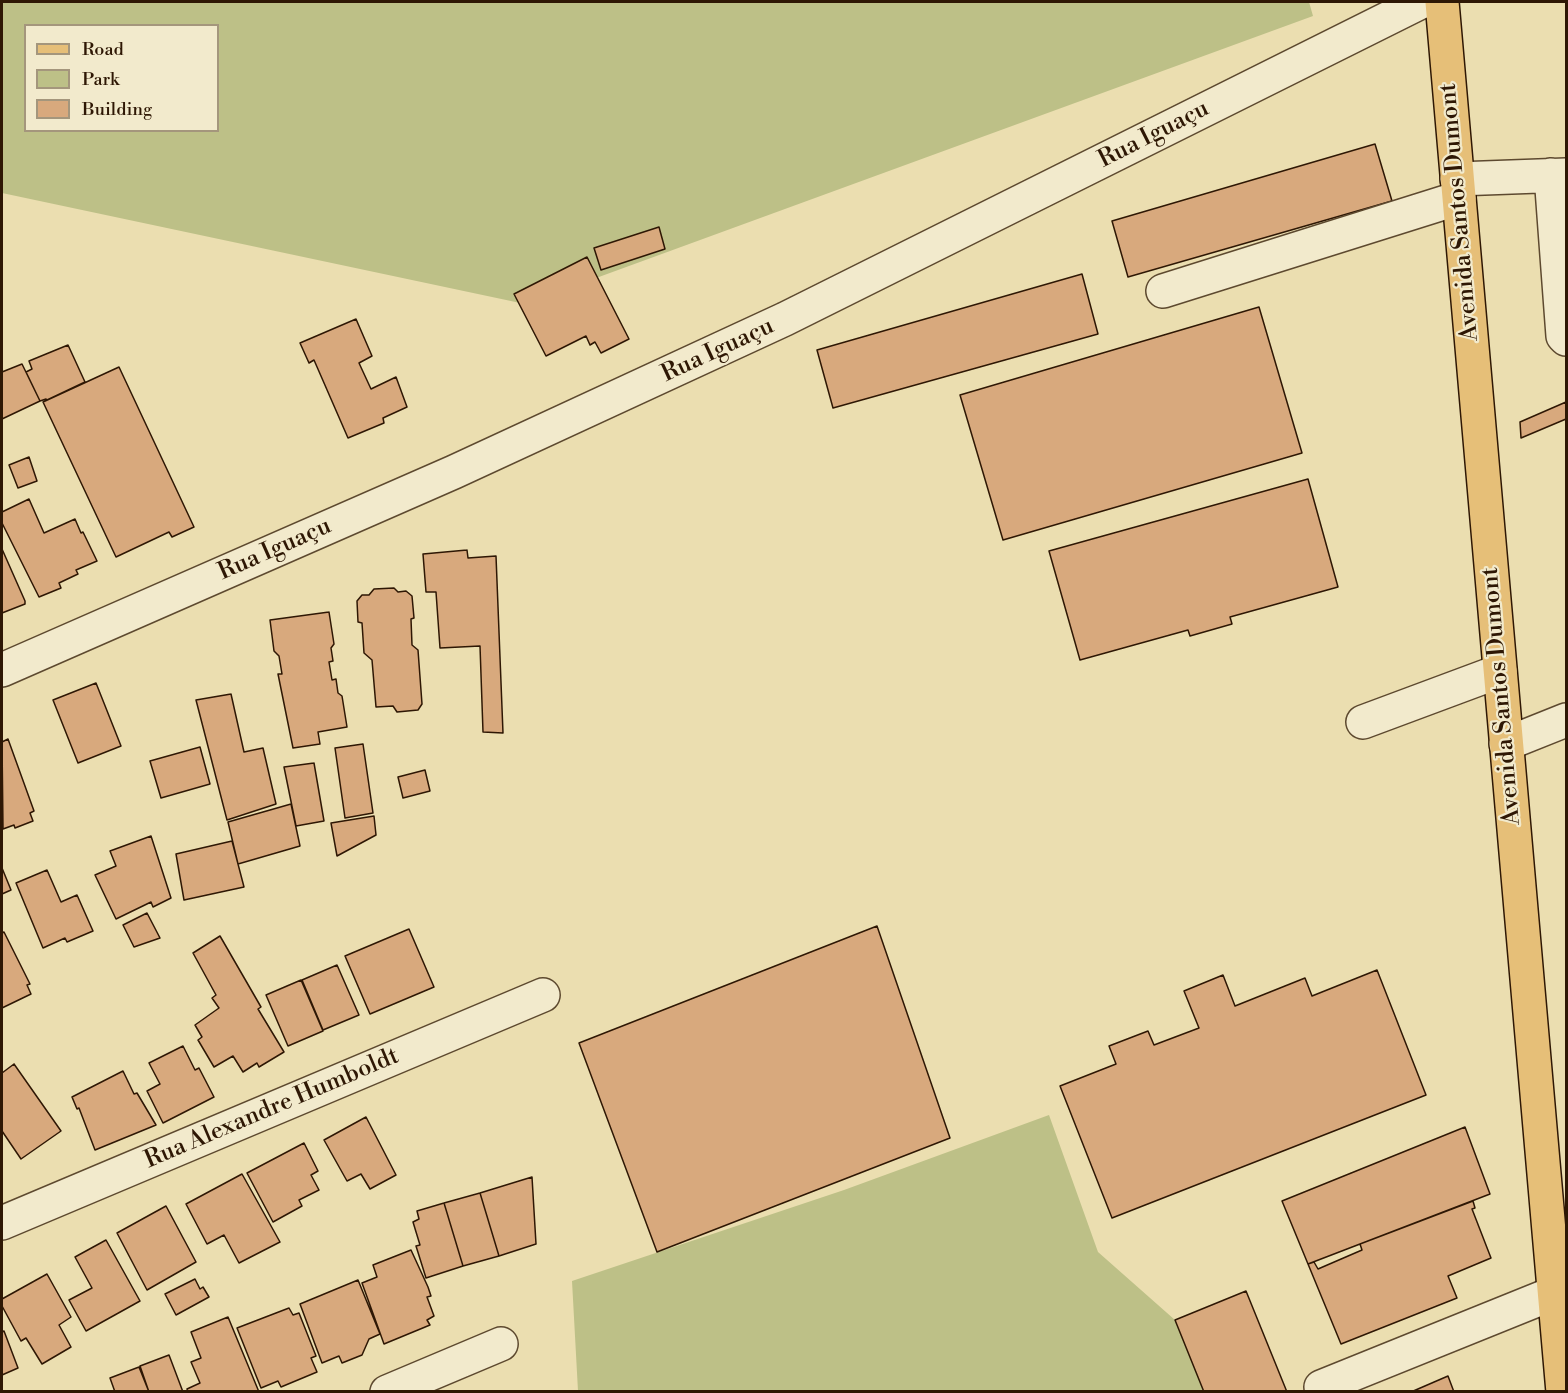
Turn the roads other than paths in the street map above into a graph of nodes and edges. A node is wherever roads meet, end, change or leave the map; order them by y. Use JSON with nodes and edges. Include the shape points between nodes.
{"nodes":[{"id":1,"x":1420,"y":2,"type":"edge"},
{"id":2,"x":1442,"y":2,"type":"edge"},
{"id":3,"x":1558,"y":175,"type":"edge"},
{"id":4,"x":1458,"y":189,"type":"junction"},
{"id":5,"x":1163,"y":291,"type":"dead end"},
{"id":6,"x":1566,"y":339,"type":"edge"},
{"id":7,"x":2,"y":670,"type":"edge"},
{"id":8,"x":1500,"y":671,"type":"junction"},
{"id":9,"x":1566,"y":720,"type":"edge"},
{"id":10,"x":1363,"y":722,"type":"dead end"},
{"id":11,"x":1506,"y":744,"type":"junction"},
{"id":12,"x":543,"y":995,"type":"dead end"},
{"id":13,"x":2,"y":1223,"type":"edge"},
{"id":14,"x":1559,"y":1298,"type":"edge"},
{"id":15,"x":501,"y":1344,"type":"dead end"},
{"id":16,"x":1321,"y":1387,"type":"dead end"},
{"id":17,"x":387,"y":1392,"type":"edge"},
{"id":18,"x":1563,"y":1392,"type":"edge"}],
"edges":[{"from":1,"to":7,"type":"street","name":"Rua Iguaçu","via":[[764,329],[464,468]]},
{"from":2,"to":4,"type":"main road","name":"Avenida Santos Dumont"},
{"from":3,"to":4,"type":"street"},
{"from":3,"to":6,"type":"street"},
{"from":4,"to":5,"type":"street"},
{"from":4,"to":8,"type":"main road","name":"Avenida Santos Dumont"},
{"from":8,"to":10,"type":"street"},
{"from":8,"to":11,"type":"main road","name":"Avenida Santos Dumont"},
{"from":9,"to":11,"type":"street"},
{"from":11,"to":14,"type":"main road","name":"Avenida Santos Dumont"},
{"from":12,"to":13,"type":"street","name":"Rua Alexandre Humboldt"},
{"from":14,"to":16,"type":"street"},
{"from":14,"to":18,"type":"main road","name":"Avenida Santos Dumont"},
{"from":15,"to":17,"type":"street"}]}
